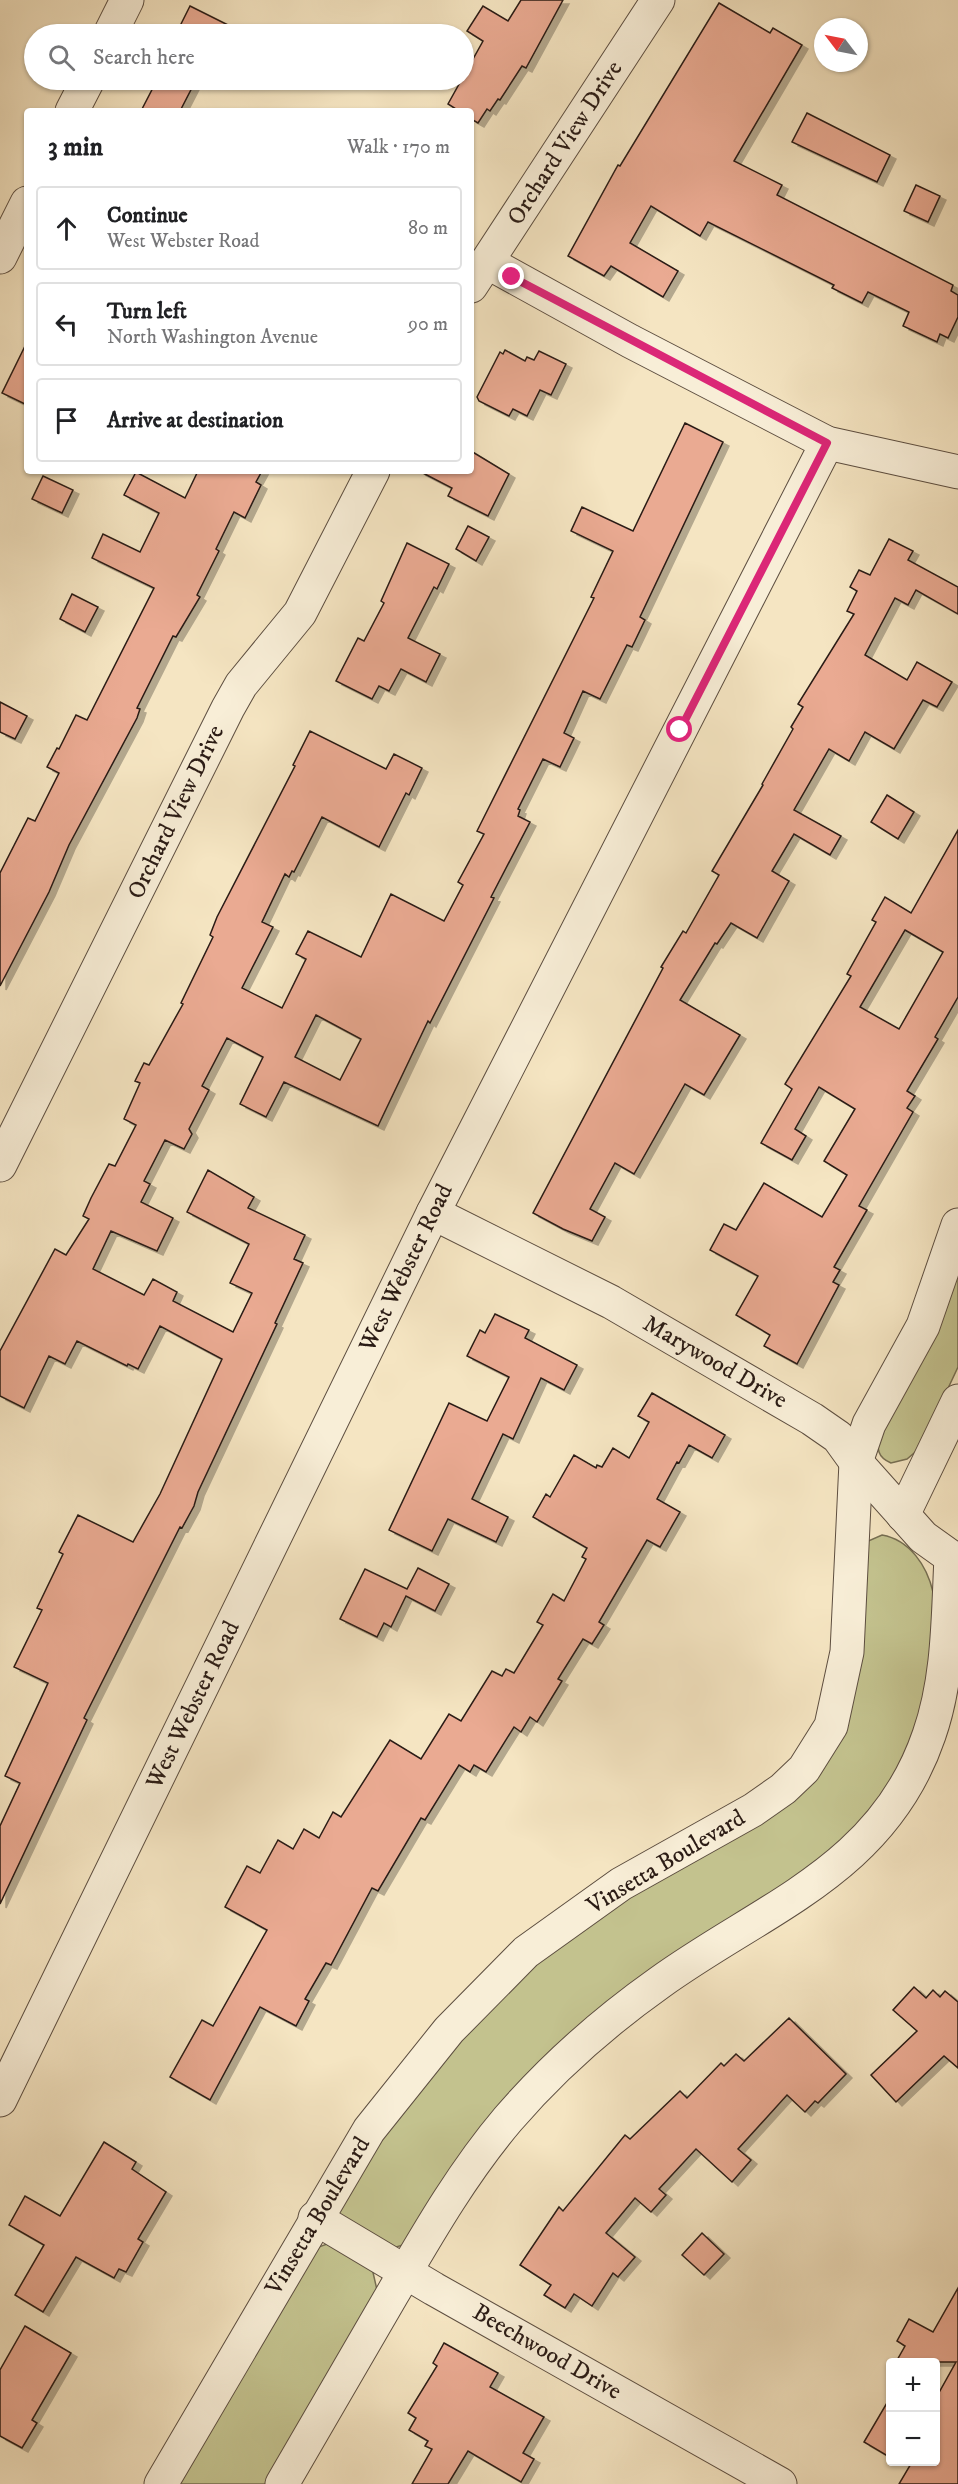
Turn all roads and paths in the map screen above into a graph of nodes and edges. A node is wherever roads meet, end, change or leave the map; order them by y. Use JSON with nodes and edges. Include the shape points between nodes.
{"nodes":[{"id":1,"x":128,"y":0,"type":"edge"},
{"id":2,"x":658,"y":0,"type":"edge"},
{"id":3,"x":115,"y":24,"type":"edge"},
{"id":4,"x":83,"y":90,"type":"edge"},
{"id":5,"x":74,"y":108,"type":"edge"},
{"id":6,"x":24,"y":209,"type":"edge"},
{"id":7,"x":0,"y":256,"type":"edge"},
{"id":8,"x":479,"y":274,"type":"edge"},
{"id":9,"x":827,"y":443,"type":"junction"},
{"id":10,"x":958,"y":472,"type":"edge"},
{"id":11,"x":371,"y":474,"type":"edge"},
{"id":12,"x":0,"y":1165,"type":"edge"},
{"id":13,"x":433,"y":1213,"type":"junction"},
{"id":14,"x":958,"y":1225,"type":"edge"},
{"id":15,"x":958,"y":1401,"type":"edge"},
{"id":16,"x":856,"y":1462,"type":"junction"},
{"id":17,"x":903,"y":1515,"type":"junction"},
{"id":18,"x":955,"y":1559,"type":"edge"},
{"id":19,"x":0,"y":2100,"type":"edge"},
{"id":20,"x":315,"y":2218,"type":"junction"},
{"id":21,"x":405,"y":2272,"type":"junction"},
{"id":22,"x":160,"y":2484,"type":"edge"},
{"id":23,"x":282,"y":2484,"type":"edge"},
{"id":24,"x":780,"y":2484,"type":"edge"}],
"edges":[{"from":1,"to":3,"type":"street"},
{"from":2,"to":8,"type":"street","name":"Orchard View Drive"},
{"from":4,"to":5,"type":"street"},
{"from":6,"to":7,"type":"street"},
{"from":8,"to":9,"type":"street","via":[[630,341]]},
{"from":9,"to":10,"type":"street"},
{"from":9,"to":13,"type":"street","name":"West Webster Road"},
{"from":11,"to":12,"type":"street","name":"Orchard View Drive","via":[[300,614],[241,686],[228,708]]},
{"from":13,"to":16,"type":"street","name":"Marywood Drive","via":[[611,1302],[789,1404],[838,1437]]},
{"from":13,"to":19,"type":"street","name":"West Webster Road"},
{"from":14,"to":16,"type":"street","name":"Vinsetta Boulevard","via":[[923,1326],[869,1424]]},
{"from":15,"to":17,"type":"street"},
{"from":16,"to":17,"type":"street","name":"Marywood Drive"},
{"from":16,"to":20,"type":"street","name":"Vinsetta Boulevard","via":[[847,1652],[831,1726],[804,1769],[753,1810],[621,1884],[526,1952],[449,2030],[369,2130]]},
{"from":17,"to":18,"type":"street","name":"Marywood Drive","via":[[923,1537]]},
{"from":18,"to":21,"type":"street","via":[[941,1696],[915,1770],[890,1812],[860,1847],[825,1877],[659,1982],[584,2042],[508,2119],[458,2187]]},
{"from":20,"to":21,"type":"street","name":"Beechwood Drive"},
{"from":20,"to":22,"type":"street","name":"Vinsetta Boulevard"},
{"from":21,"to":23,"type":"street"},
{"from":21,"to":24,"type":"street","name":"Beechwood Drive"}]}
